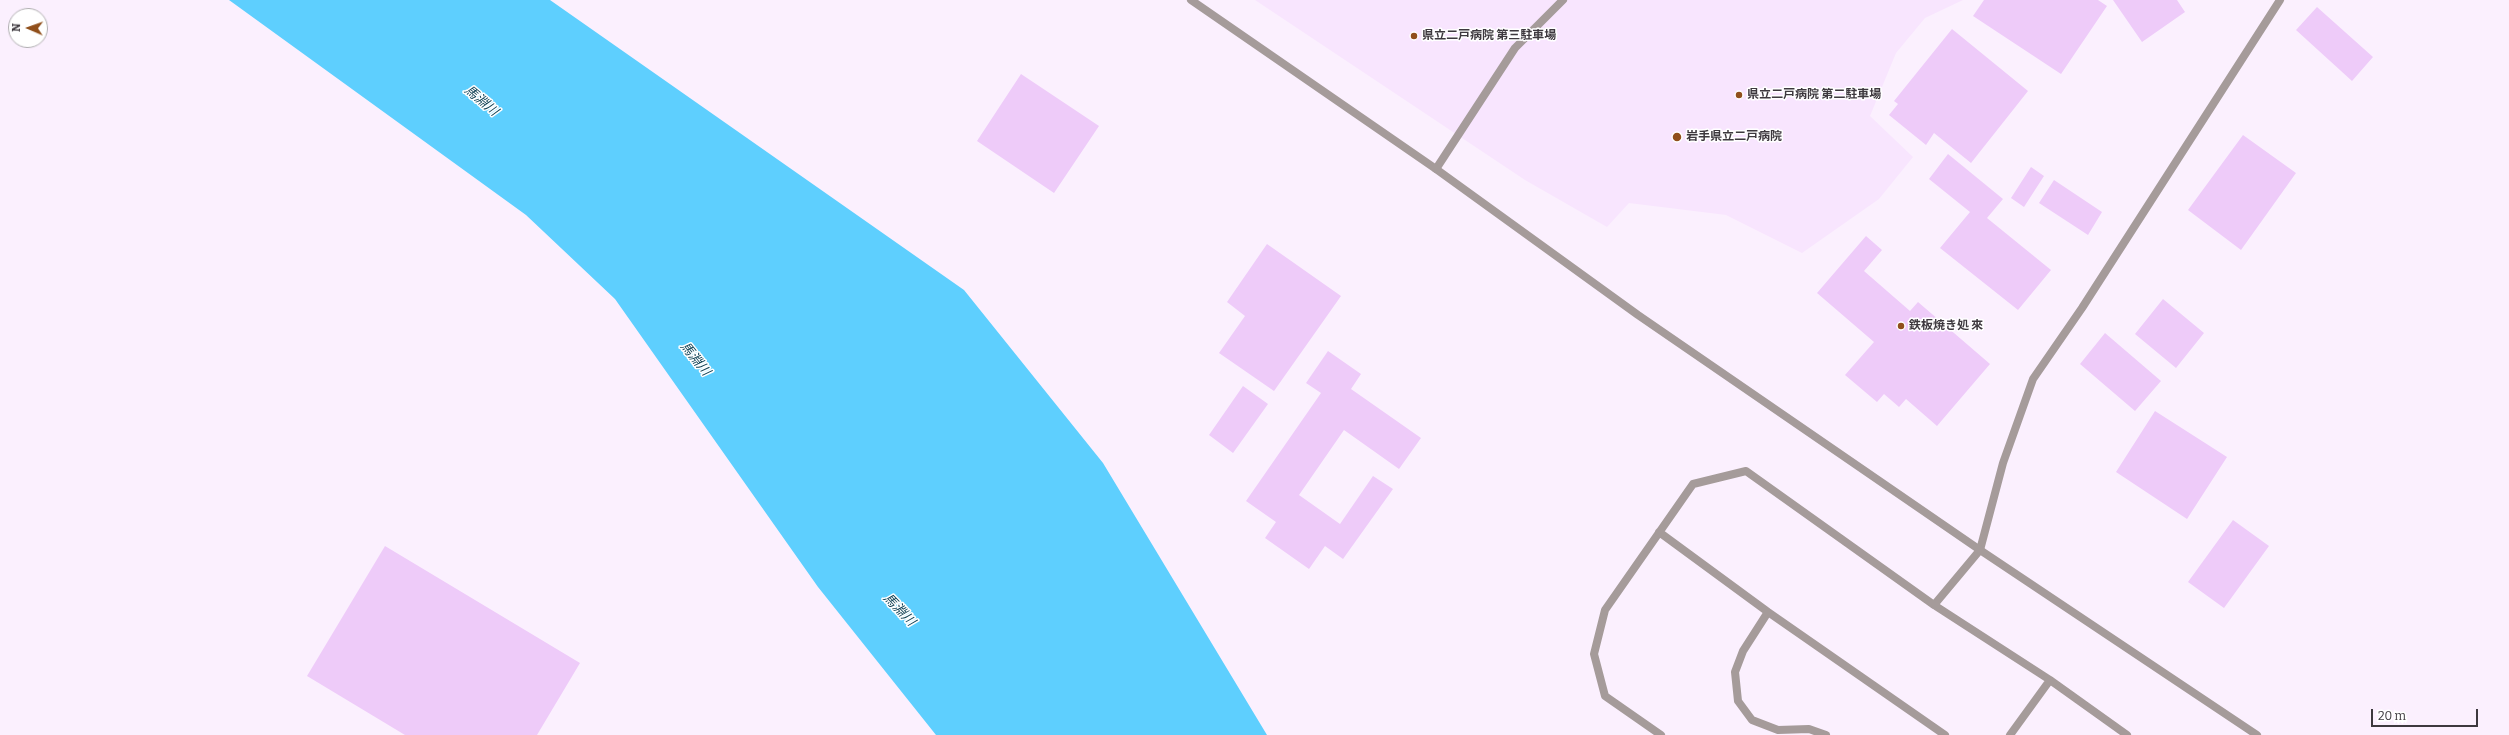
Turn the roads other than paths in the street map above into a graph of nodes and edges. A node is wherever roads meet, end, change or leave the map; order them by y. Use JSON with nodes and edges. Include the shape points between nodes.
{"nodes":[{"id":1,"x":1191,"y":0,"type":"edge"},
{"id":2,"x":1563,"y":0,"type":"edge"},
{"id":3,"x":2280,"y":0,"type":"edge"},
{"id":4,"x":1436,"y":169,"type":"junction"},
{"id":5,"x":1659,"y":532,"type":"junction"},
{"id":6,"x":1980,"y":550,"type":"junction"},
{"id":7,"x":1934,"y":605,"type":"junction"},
{"id":8,"x":1768,"y":612,"type":"junction"},
{"id":9,"x":2050,"y":680,"type":"junction"},
{"id":10,"x":1661,"y":735,"type":"edge"},
{"id":11,"x":1826,"y":735,"type":"edge"},
{"id":12,"x":1945,"y":735,"type":"edge"},
{"id":13,"x":2010,"y":735,"type":"edge"},
{"id":14,"x":2127,"y":735,"type":"edge"},
{"id":15,"x":2257,"y":735,"type":"edge"}],
"edges":[{"from":1,"to":4,"type":"street"},
{"from":2,"to":4,"type":"street","via":[[1515,48]]},
{"from":3,"to":6,"type":"street","via":[[2082,308],[2033,379],[2003,463]]},
{"from":4,"to":6,"type":"street","via":[[1638,315]]},
{"from":5,"to":7,"type":"street","via":[[1693,484],[1746,470]]},
{"from":5,"to":8,"type":"street"},
{"from":5,"to":10,"type":"street","via":[[1605,610],[1594,654],[1605,696]]},
{"from":6,"to":7,"type":"street"},
{"from":6,"to":15,"type":"street"},
{"from":7,"to":9,"type":"street"},
{"from":8,"to":11,"type":"street","via":[[1743,651],[1735,672],[1738,701],[1752,720],[1759,723],[1778,730],[1809,729]]},
{"from":8,"to":12,"type":"street"},
{"from":9,"to":13,"type":"street"},
{"from":9,"to":14,"type":"street"}]}
